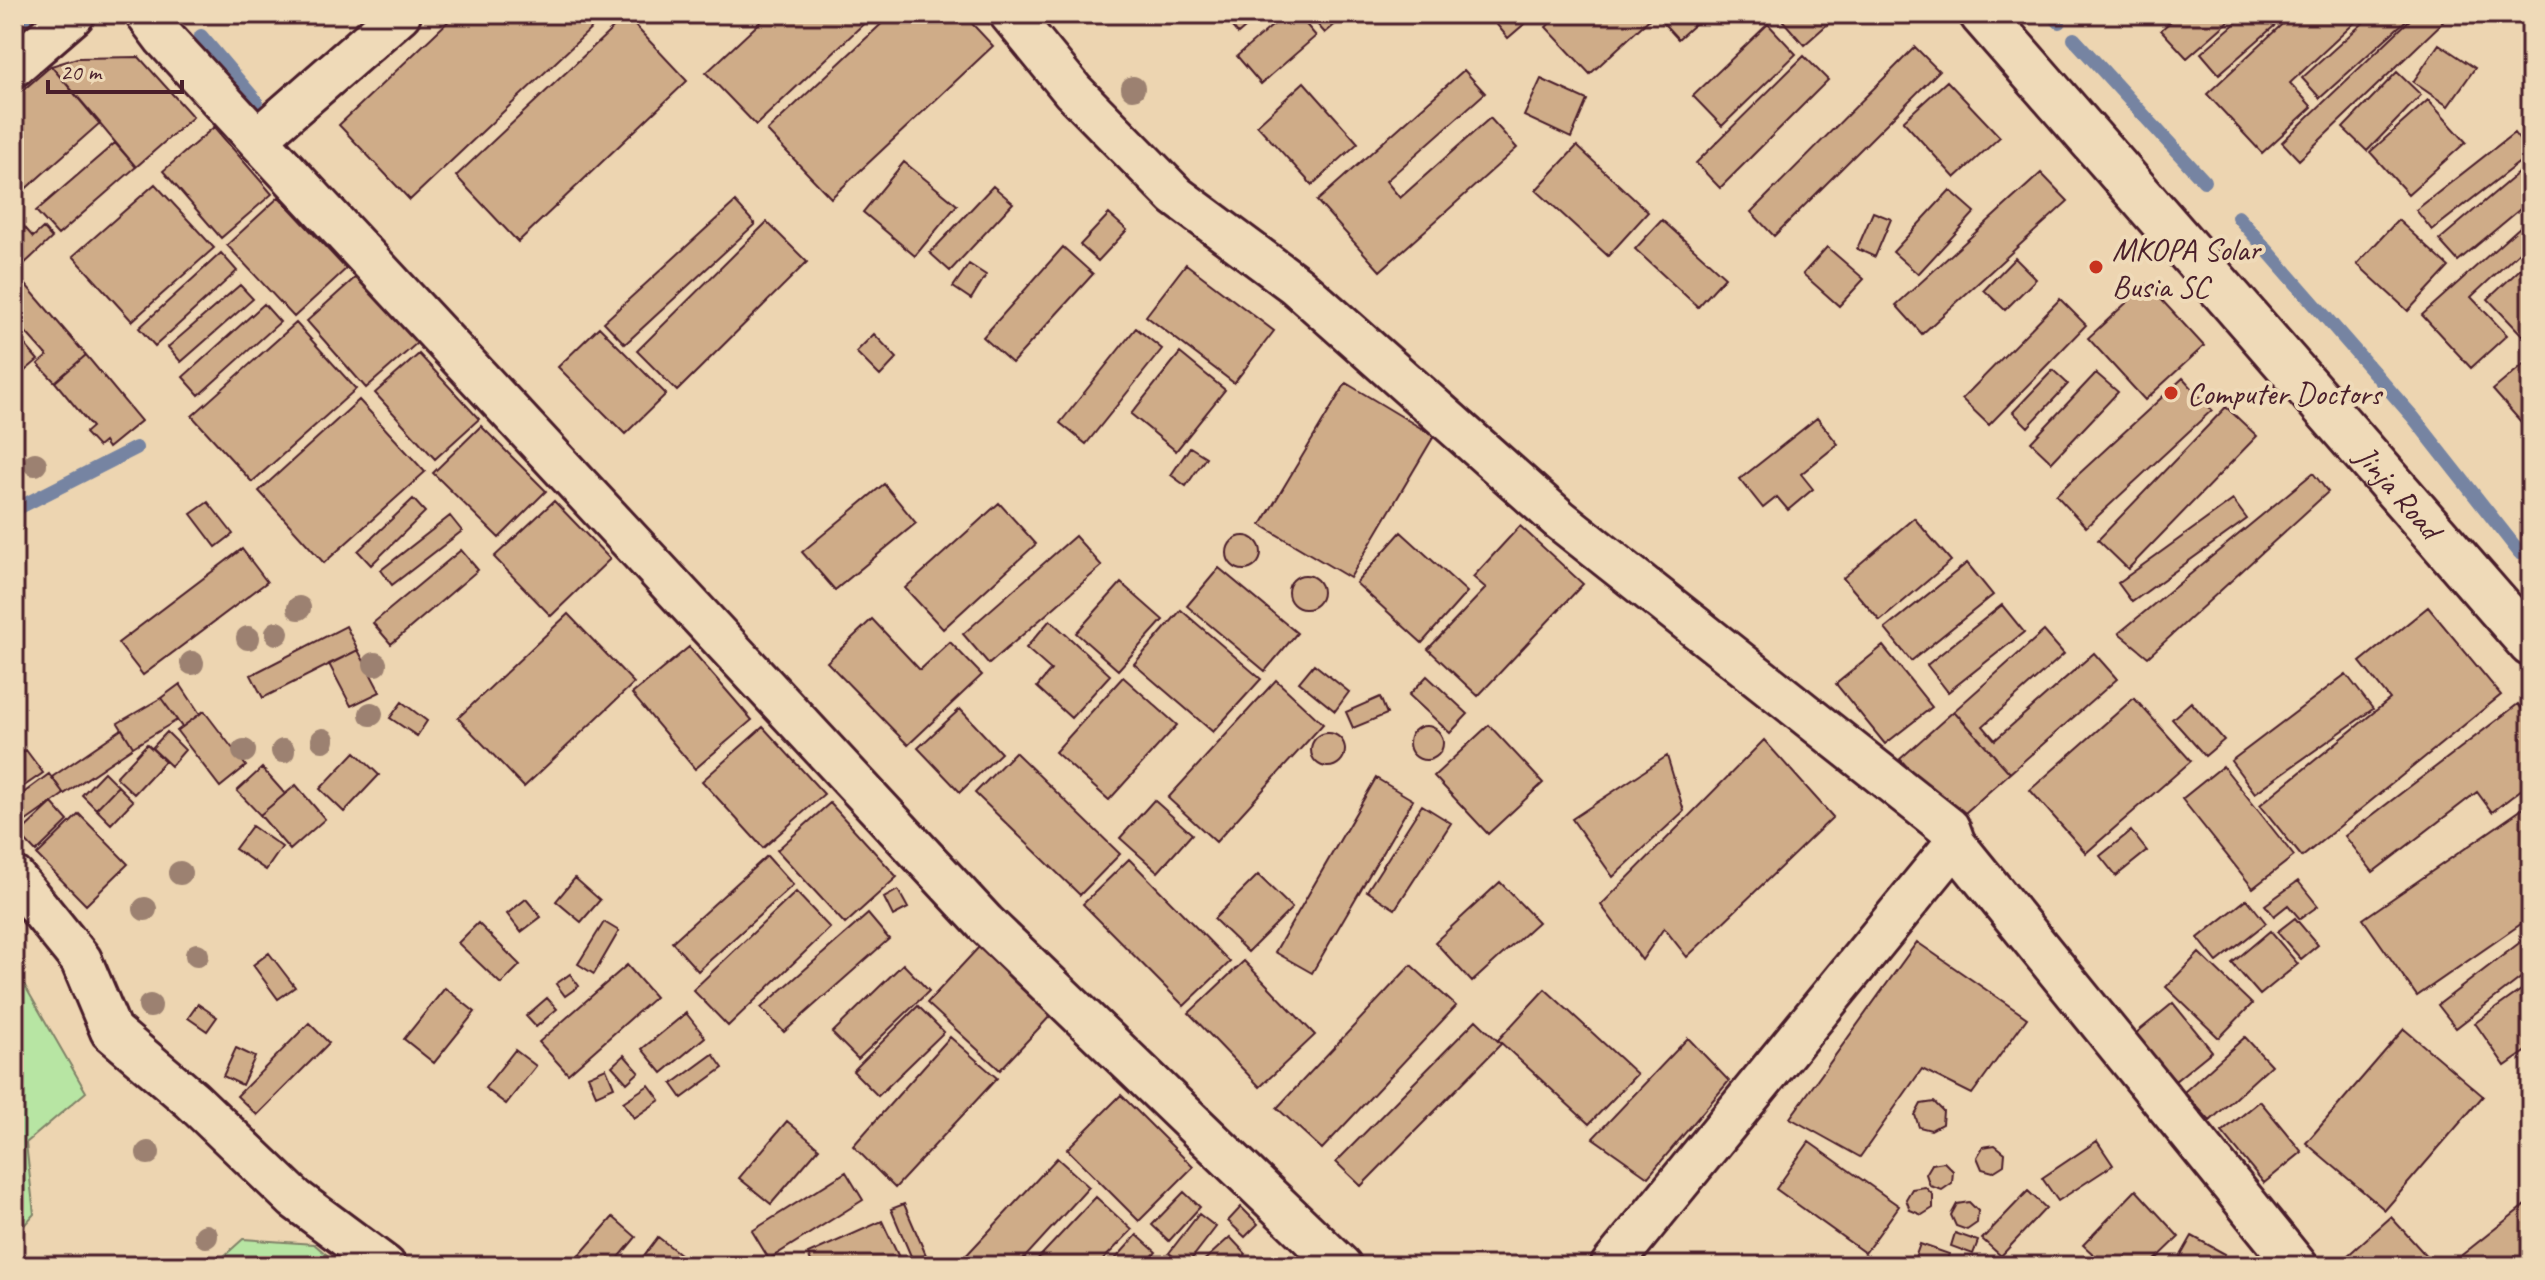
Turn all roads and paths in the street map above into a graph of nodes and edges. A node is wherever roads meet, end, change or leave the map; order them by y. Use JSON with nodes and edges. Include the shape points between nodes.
{"nodes":[{"id":1,"x":74,"y":14,"type":"edge"},
{"id":2,"x":146,"y":14,"type":"edge"},
{"id":3,"x":400,"y":14,"type":"edge"},
{"id":4,"x":1010,"y":14,"type":"edge"},
{"id":5,"x":1982,"y":14,"type":"edge"},
{"id":6,"x":14,"y":66,"type":"edge"},
{"id":7,"x":257,"y":139,"type":"junction"},
{"id":8,"x":2531,"y":644,"type":"edge"},
{"id":9,"x":1955,"y":844,"type":"junction"},
{"id":10,"x":14,"y":877,"type":"edge"},
{"id":11,"x":385,"y":1266,"type":"edge"},
{"id":12,"x":1341,"y":1266,"type":"edge"},
{"id":13,"x":1611,"y":1266,"type":"edge"},
{"id":14,"x":2297,"y":1266,"type":"edge"}],
"edges":[{"from":1,"to":6,"type":"street"},
{"from":2,"to":7,"type":"street"},
{"from":3,"to":7,"type":"street"},
{"from":4,"to":9,"type":"street","via":[[1073,91],[1176,196],[1296,285],[1559,519],[1949,828]]},
{"from":5,"to":8,"type":"main road","name":"Jinja Road"},
{"from":7,"to":12,"type":"street","via":[[985,923]]},
{"from":9,"to":13,"type":"street"},
{"from":9,"to":14,"type":"street"},
{"from":10,"to":11,"type":"street","via":[[81,960],[111,1031],[295,1199]]}]}
